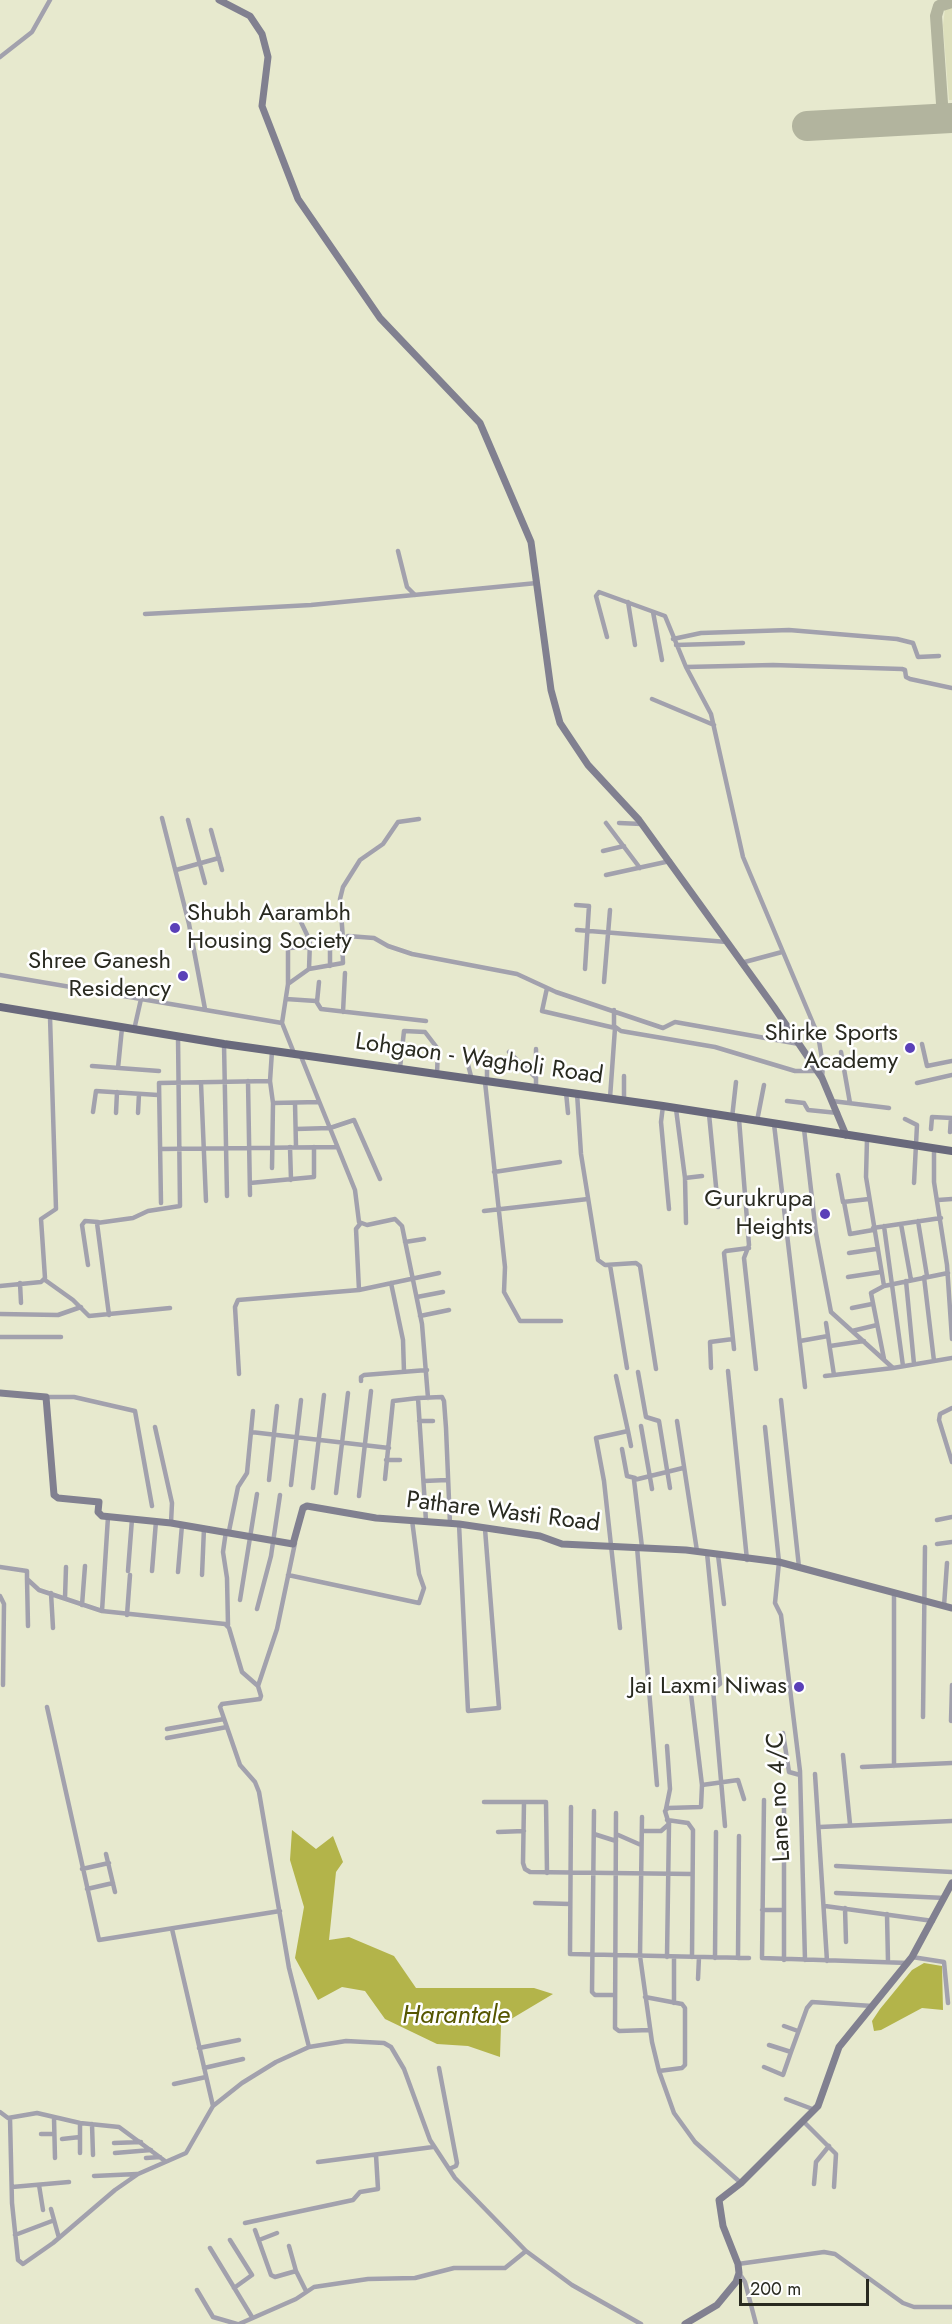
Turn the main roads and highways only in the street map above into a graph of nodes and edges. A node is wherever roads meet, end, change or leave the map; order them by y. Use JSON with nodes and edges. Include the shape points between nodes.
{"nodes":[{"id":1,"x":0,"y":1007,"type":"edge"},
{"id":2,"x":952,"y":1151,"type":"edge"}],
"edges":[{"from":1,"to":2,"type":"main road","name":"Lohgaon - Wagholi Road","via":[[224,1044]]}]}
